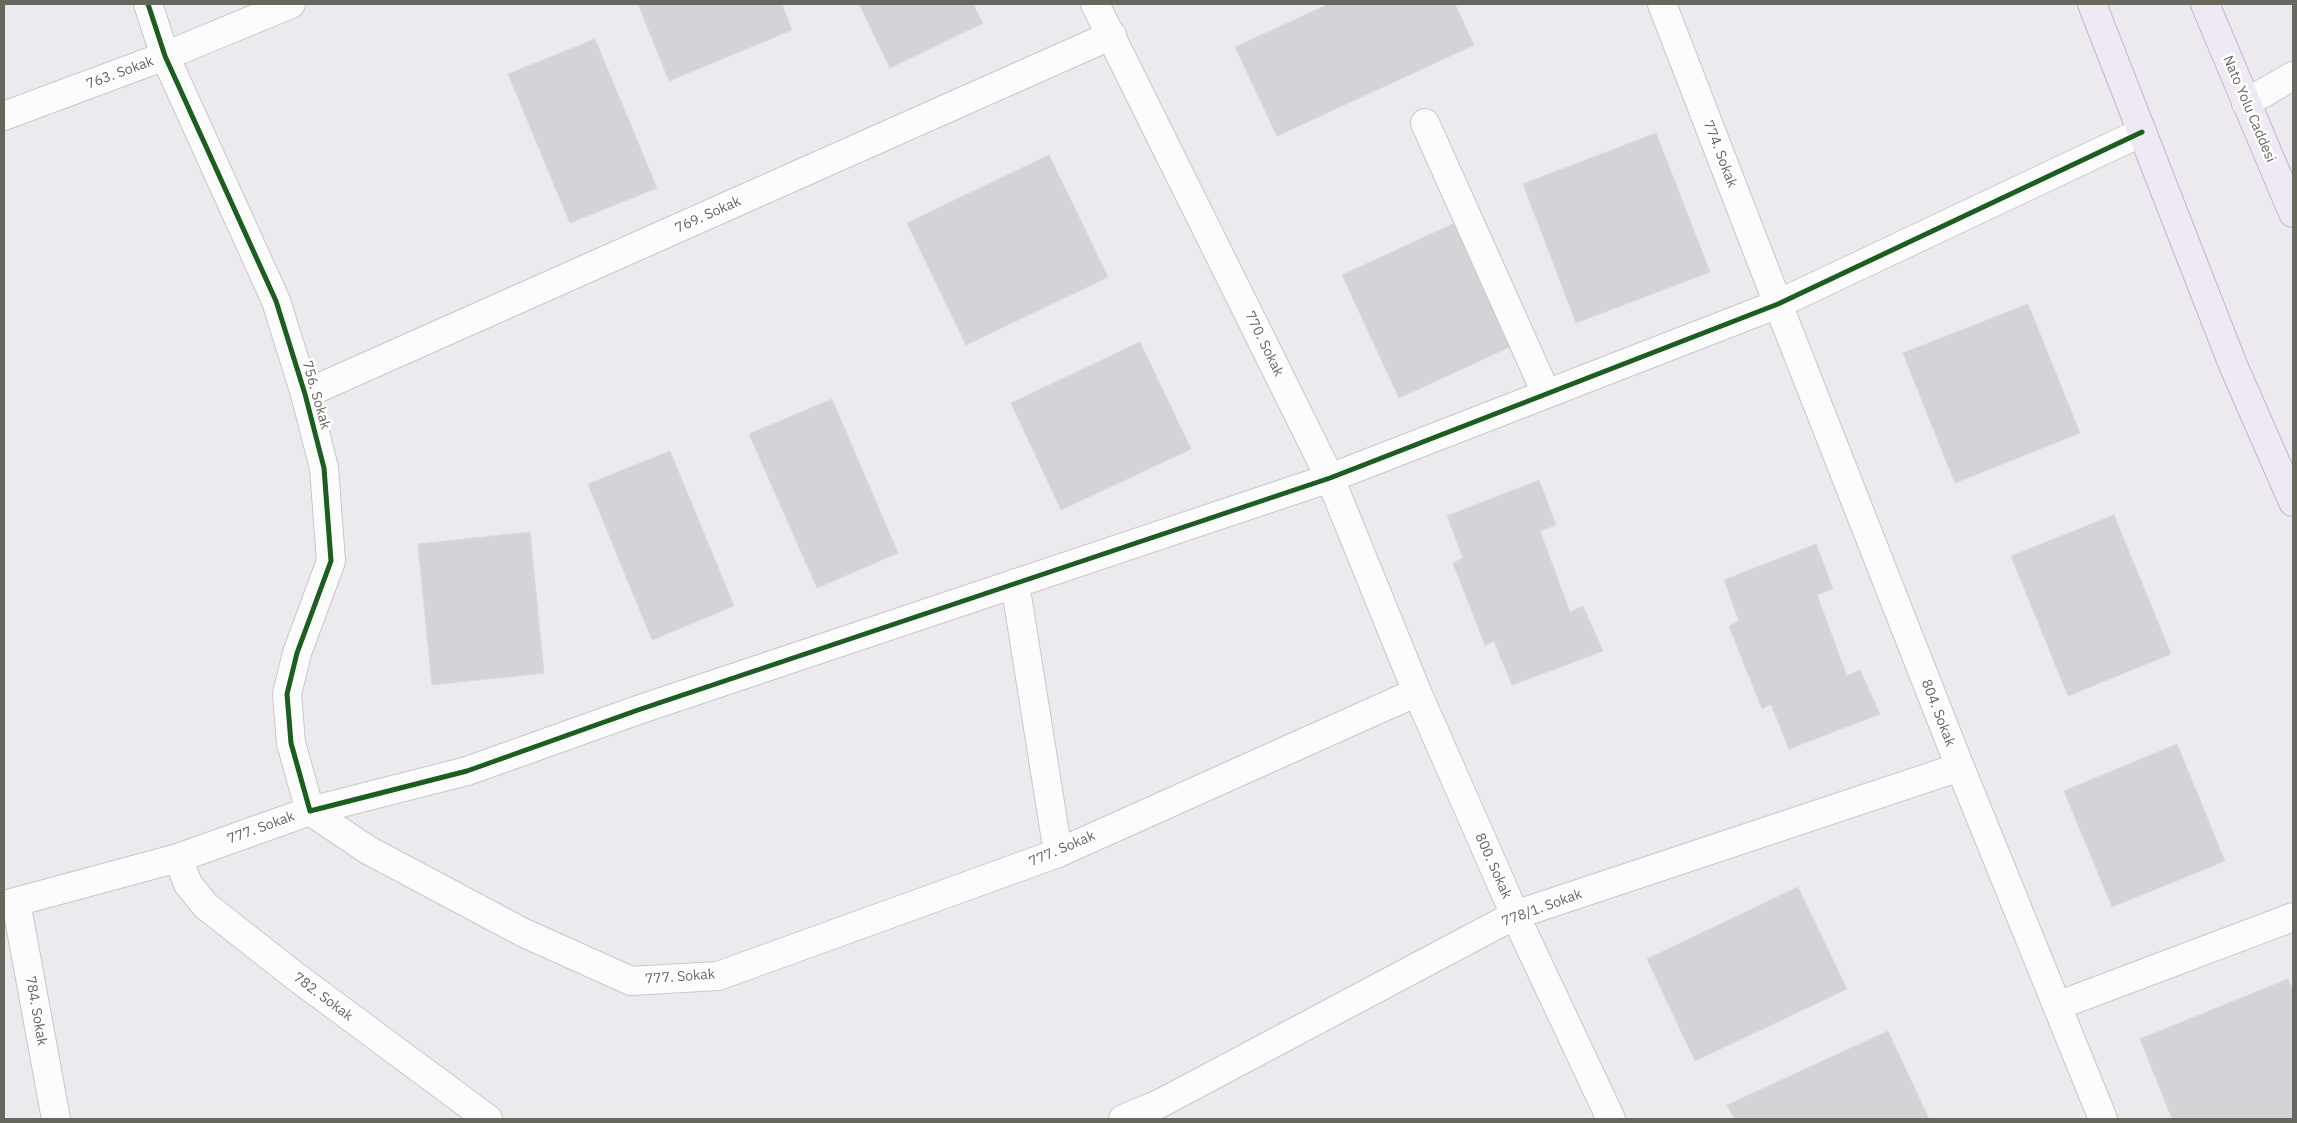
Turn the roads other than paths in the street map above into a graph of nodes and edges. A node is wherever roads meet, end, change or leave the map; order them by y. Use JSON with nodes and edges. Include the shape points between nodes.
{"nodes":[{"id":1,"x":148,"y":4,"type":"edge"},
{"id":2,"x":291,"y":4,"type":"edge"},
{"id":3,"x":1095,"y":4,"type":"edge"},
{"id":4,"x":1662,"y":4,"type":"edge"},
{"id":5,"x":2092,"y":4,"type":"edge"},
{"id":6,"x":2205,"y":4,"type":"edge"},
{"id":7,"x":1112,"y":35,"type":"junction"},
{"id":8,"x":165,"y":56,"type":"junction"},
{"id":9,"x":2293,"y":76,"type":"edge"},
{"id":10,"x":2246,"y":102,"type":"junction"},
{"id":11,"x":4,"y":116,"type":"edge"},
{"id":12,"x":1426,"y":123,"type":"dead end"},
{"id":13,"x":2142,"y":132,"type":"junction"},
{"id":14,"x":2293,"y":214,"type":"edge"},
{"id":15,"x":1778,"y":304,"type":"junction"},
{"id":16,"x":1546,"y":393,"type":"junction"},
{"id":17,"x":305,"y":394,"type":"junction"},
{"id":18,"x":1330,"y":478,"type":"junction"},
{"id":19,"x":2293,"y":502,"type":"edge"},
{"id":20,"x":1015,"y":583,"type":"junction"},
{"id":21,"x":1417,"y":692,"type":"junction"},
{"id":22,"x":1960,"y":767,"type":"junction"},
{"id":23,"x":310,"y":811,"type":"junction"},
{"id":24,"x":1058,"y":853,"type":"junction"},
{"id":25,"x":178,"y":858,"type":"junction"},
{"id":26,"x":10,"y":903,"type":"edge"},
{"id":27,"x":1515,"y":915,"type":"junction"},
{"id":28,"x":2293,"y":917,"type":"edge"},
{"id":29,"x":2057,"y":1006,"type":"junction"},
{"id":30,"x":56,"y":1119,"type":"edge"},
{"id":31,"x":488,"y":1119,"type":"edge"},
{"id":32,"x":1123,"y":1119,"type":"edge"},
{"id":33,"x":1611,"y":1119,"type":"edge"},
{"id":34,"x":2103,"y":1119,"type":"edge"}],
"edges":[{"from":1,"to":8,"type":"street","name":"756. Sokak"},
{"from":2,"to":8,"type":"street","name":"763. Sokak"},
{"from":3,"to":7,"type":"street","name":"770. Sokak"},
{"from":4,"to":15,"type":"street","name":"774. Sokak"},
{"from":5,"to":13,"type":"main road"},
{"from":6,"to":10,"type":"main road","name":"Nato Yolu Caddesi"},
{"from":7,"to":17,"type":"street","name":"769. Sokak"},
{"from":7,"to":18,"type":"street","name":"770. Sokak"},
{"from":8,"to":11,"type":"street","name":"763. Sokak"},
{"from":8,"to":17,"type":"street","name":"756. Sokak","via":[[276,302]]},
{"from":9,"to":10,"type":"street"},
{"from":10,"to":14,"type":"main road","name":"Nato Yolu Caddesi"},
{"from":12,"to":16,"type":"street"},
{"from":13,"to":15,"type":"street"},
{"from":13,"to":19,"type":"main road","via":[[2233,366]]},
{"from":15,"to":16,"type":"street"},
{"from":15,"to":22,"type":"street","name":"804. Sokak"},
{"from":16,"to":18,"type":"street"},
{"from":17,"to":23,"type":"street","name":"756. Sokak","via":[[324,468],[331,562],[297,653],[287,694],[291,743]]},
{"from":18,"to":20,"type":"street"},
{"from":18,"to":21,"type":"street","name":"770. Sokak"},
{"from":20,"to":23,"type":"street","via":[[467,770]]},
{"from":20,"to":24,"type":"street"},
{"from":21,"to":24,"type":"street","name":"777. Sokak"},
{"from":21,"to":27,"type":"street","name":"800. Sokak"},
{"from":22,"to":27,"type":"street","name":"778/1. Sokak"},
{"from":22,"to":29,"type":"street","name":"804. Sokak"},
{"from":23,"to":24,"type":"street","name":"777. Sokak","via":[[368,850],[524,933],[631,981],[718,976]]},
{"from":23,"to":25,"type":"street","name":"777. Sokak"},
{"from":25,"to":26,"type":"street","name":"777. Sokak"},
{"from":25,"to":31,"type":"street","name":"782. Sokak","via":[[188,884],[206,906]]},
{"from":26,"to":30,"type":"street","name":"784. Sokak"},
{"from":27,"to":32,"type":"street","name":"778/1. Sokak","via":[[1159,1104]]},
{"from":27,"to":33,"type":"street","name":"800. Sokak"},
{"from":28,"to":29,"type":"street"},
{"from":29,"to":34,"type":"street","name":"804. Sokak"}]}
